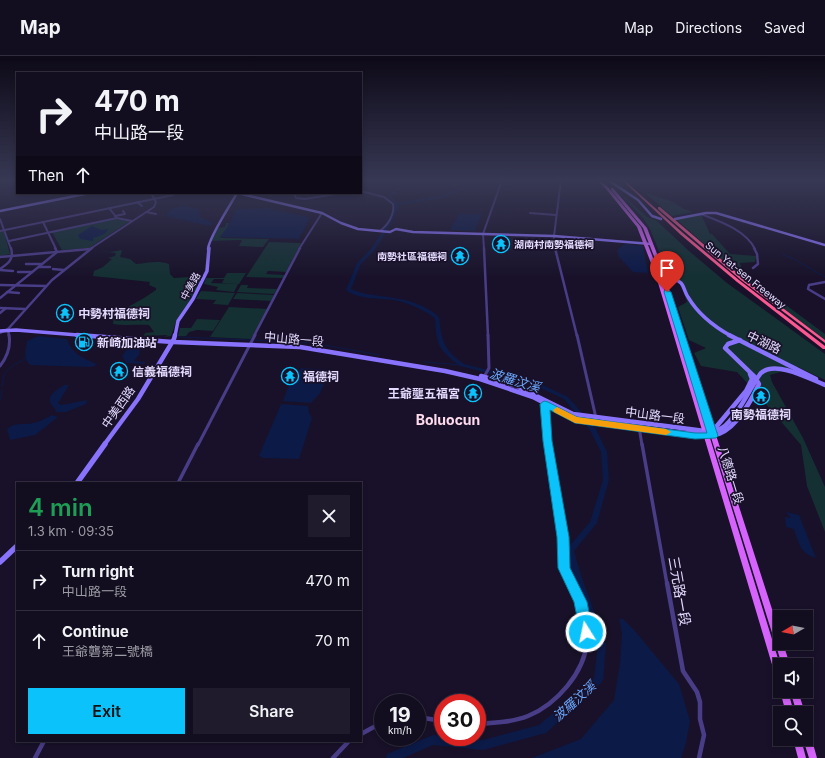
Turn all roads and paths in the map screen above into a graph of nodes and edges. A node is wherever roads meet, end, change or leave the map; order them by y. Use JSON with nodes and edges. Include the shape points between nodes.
{"nodes":[{"id":1,"x":86,"y":213,"type":"edge"},
{"id":2,"x":95,"y":213,"type":"edge"},
{"id":3,"x":113,"y":213,"type":"edge"},
{"id":4,"x":124,"y":213,"type":"edge"},
{"id":5,"x":145,"y":213,"type":"edge"},
{"id":6,"x":150,"y":213,"type":"edge"},
{"id":7,"x":226,"y":213,"type":"edge"},
{"id":8,"x":322,"y":213,"type":"joint"},
{"id":9,"x":393,"y":213,"type":"edge"},
{"id":10,"x":490,"y":213,"type":"edge"},
{"id":11,"x":530,"y":213,"type":"dead end"},
{"id":12,"x":629,"y":213,"type":"edge"},
{"id":13,"x":633,"y":213,"type":"edge"},
{"id":14,"x":649,"y":213,"type":"edge"},
{"id":15,"x":660,"y":213,"type":"edge"},
{"id":16,"x":664,"y":213,"type":"edge"},
{"id":17,"x":156,"y":214,"type":"dead end"},
{"id":18,"x":700,"y":214,"type":"junction"},
{"id":19,"x":556,"y":215,"type":"joint"},
{"id":20,"x":98,"y":216,"type":"dead end"},
{"id":21,"x":116,"y":217,"type":"junction"},
{"id":22,"x":661,"y":219,"type":"dead end"},
{"id":23,"x":675,"y":219,"type":"dead end"},
{"id":24,"x":0,"y":220,"type":"edge"},
{"id":25,"x":132,"y":221,"type":"junction"},
{"id":26,"x":43,"y":222,"type":"junction"},
{"id":27,"x":5,"y":230,"type":"junction"},
{"id":28,"x":0,"y":231,"type":"edge"},
{"id":29,"x":381,"y":231,"type":"junction"},
{"id":30,"x":48,"y":232,"type":"junction"},
{"id":31,"x":483,"y":234,"type":"junction"},
{"id":32,"x":554,"y":236,"type":"junction"},
{"id":33,"x":9,"y":241,"type":"junction"},
{"id":34,"x":646,"y":243,"type":"junction"},
{"id":35,"x":651,"y":244,"type":"junction"},
{"id":36,"x":825,"y":245,"type":"edge"},
{"id":37,"x":90,"y":249,"type":"junction"},
{"id":38,"x":57,"y":252,"type":"junction"},
{"id":39,"x":13,"y":255,"type":"junction"},
{"id":40,"x":0,"y":257,"type":"edge"},
{"id":41,"x":26,"y":264,"type":"dead end"},
{"id":42,"x":42,"y":264,"type":"junction"},
{"id":43,"x":39,"y":267,"type":"junction"},
{"id":44,"x":50,"y":267,"type":"dead end"},
{"id":45,"x":753,"y":268,"type":"dead end"},
{"id":46,"x":54,"y":269,"type":"dead end"},
{"id":47,"x":0,"y":270,"type":"edge"},
{"id":48,"x":64,"y":270,"type":"junction"},
{"id":49,"x":13,"y":271,"type":"dead end"},
{"id":50,"x":18,"y":272,"type":"dead end"},
{"id":51,"x":32,"y":272,"type":"junction"},
{"id":52,"x":660,"y":277,"type":"junction"},
{"id":53,"x":825,"y":282,"type":"edge"},
{"id":54,"x":0,"y":285,"type":"edge"},
{"id":55,"x":15,"y":286,"type":"junction"},
{"id":56,"x":46,"y":286,"type":"junction"},
{"id":57,"x":7,"y":292,"type":"junction"},
{"id":58,"x":19,"y":293,"type":"dead end"},
{"id":59,"x":0,"y":298,"type":"edge"},
{"id":60,"x":825,"y":299,"type":"edge"},
{"id":61,"x":0,"y":308,"type":"edge"},
{"id":62,"x":6,"y":308,"type":"junction"},
{"id":63,"x":25,"y":309,"type":"junction"},
{"id":64,"x":0,"y":313,"type":"edge"},
{"id":65,"x":3,"y":331,"type":"edge"},
{"id":66,"x":173,"y":340,"type":"junction"},
{"id":67,"x":740,"y":340,"type":"junction"},
{"id":68,"x":825,"y":342,"type":"edge"},
{"id":69,"x":250,"y":344,"type":"junction"},
{"id":70,"x":825,"y":348,"type":"edge"},
{"id":71,"x":0,"y":366,"type":"edge"},
{"id":72,"x":748,"y":371,"type":"junction"},
{"id":73,"x":485,"y":375,"type":"junction"},
{"id":74,"x":825,"y":384,"type":"edge"},
{"id":75,"x":544,"y":404,"type":"junction"},
{"id":76,"x":596,"y":420,"type":"junction"},
{"id":77,"x":639,"y":426,"type":"junction"},
{"id":78,"x":709,"y":433,"type":"junction"},
{"id":79,"x":78,"y":482,"type":"edge"},
{"id":80,"x":179,"y":482,"type":"edge"},
{"id":81,"x":731,"y":517,"type":"junction"},
{"id":82,"x":740,"y":518,"type":"junction"},
{"id":83,"x":16,"y":547,"type":"edge"},
{"id":84,"x":0,"y":562,"type":"edge"},
{"id":85,"x":774,"y":658,"type":"edge"},
{"id":86,"x":784,"y":658,"type":"edge"},
{"id":87,"x":486,"y":724,"type":"edge"},
{"id":88,"x":374,"y":727,"type":"edge"},
{"id":89,"x":362,"y":733,"type":"edge"},
{"id":90,"x":43,"y":742,"type":"edge"},
{"id":91,"x":348,"y":742,"type":"edge"},
{"id":92,"x":799,"y":746,"type":"edge"},
{"id":93,"x":810,"y":746,"type":"edge"},
{"id":94,"x":35,"y":758,"type":"edge"},
{"id":95,"x":333,"y":758,"type":"edge"},
{"id":96,"x":698,"y":758,"type":"edge"},
{"id":97,"x":802,"y":758,"type":"edge"},
{"id":98,"x":813,"y":758,"type":"edge"}],
"edges":[{"from":1,"to":26,"type":"street"},
{"from":2,"to":20,"type":"street"},
{"from":3,"to":21,"type":"street"},
{"from":4,"to":21,"type":"street"},
{"from":5,"to":25,"type":"street"},
{"from":6,"to":17,"type":"street"},
{"from":7,"to":66,"type":"street","name":"中美路","via":[[209,241],[207,270],[193,299],[178,321]]},
{"from":8,"to":29,"type":"street","via":[[352,228]]},
{"from":8,"to":69,"type":"street","via":[[304,240]]},
{"from":9,"to":29,"type":"street"},
{"from":10,"to":31,"type":"street"},
{"from":11,"to":19,"type":"street"},
{"from":12,"to":34,"type":"main road","name":"八德路一段"},
{"from":13,"to":35,"type":"main road","name":"八德路一段","via":[[645,228]]},
{"from":14,"to":22,"type":"street"},
{"from":15,"to":70,"type":"highway","name":"Sun Yat-sen Freeway","via":[[738,281]]},
{"from":16,"to":68,"type":"highway","name":"Sun Yat-sen Freeway","via":[[742,279]]},
{"from":18,"to":23,"type":"street"},
{"from":18,"to":36,"type":"street","via":[[719,214]]},
{"from":18,"to":45,"type":"street","via":[[733,227],[744,236],[759,257],[758,264]]},
{"from":19,"to":32,"type":"street"},
{"from":21,"to":25,"type":"street"},
{"from":21,"to":30,"type":"street"},
{"from":24,"to":27,"type":"street"},
{"from":25,"to":37,"type":"street"},
{"from":26,"to":27,"type":"street"},
{"from":26,"to":30,"type":"street"},
{"from":27,"to":28,"type":"street"},
{"from":27,"to":33,"type":"street"},
{"from":29,"to":31,"type":"street","via":[[396,229],[413,232]]},
{"from":30,"to":33,"type":"street"},
{"from":30,"to":38,"type":"street"},
{"from":31,"to":32,"type":"street"},
{"from":31,"to":73,"type":"street","via":[[489,368]]},
{"from":32,"to":34,"type":"street"},
{"from":32,"to":76,"type":"street","via":[[554,246],[571,307]]},
{"from":33,"to":39,"type":"street"},
{"from":34,"to":35,"type":"street"},
{"from":34,"to":52,"type":"main road","name":"八德路一段"},
{"from":35,"to":52,"type":"main road","name":"八德路一段"},
{"from":37,"to":38,"type":"street"},
{"from":37,"to":48,"type":"street"},
{"from":38,"to":39,"type":"street"},
{"from":38,"to":42,"type":"street"},
{"from":39,"to":40,"type":"street"},
{"from":39,"to":47,"type":"street","via":[[10,262]]},
{"from":41,"to":42,"type":"street"},
{"from":42,"to":43,"type":"street"},
{"from":43,"to":44,"type":"street"},
{"from":43,"to":51,"type":"street"},
{"from":46,"to":48,"type":"street"},
{"from":47,"to":49,"type":"street"},
{"from":48,"to":56,"type":"street"},
{"from":50,"to":51,"type":"street"},
{"from":51,"to":55,"type":"street"},
{"from":52,"to":67,"type":"street","via":[[681,283],[688,297],[708,322]]},
{"from":52,"to":78,"type":"main road","name":"八德路一段"},
{"from":53,"to":60,"type":"street","via":[[809,285],[808,289]]},
{"from":54,"to":55,"type":"street"},
{"from":55,"to":56,"type":"street"},
{"from":55,"to":57,"type":"street"},
{"from":56,"to":63,"type":"street"},
{"from":57,"to":58,"type":"street"},
{"from":57,"to":59,"type":"street"},
{"from":61,"to":62,"type":"street"},
{"from":62,"to":63,"type":"street"},
{"from":62,"to":64,"type":"street"},
{"from":63,"to":65,"type":"street"},
{"from":65,"to":66,"type":"street","name":"中山路一段"},
{"from":65,"to":71,"type":"street","via":[[11,341],[11,346]]},
{"from":66,"to":69,"type":"street","name":"中山路一段"},
{"from":66,"to":79,"type":"street","name":"中美西路","via":[[138,399]]},
{"from":67,"to":72,"type":"street","name":"中湖路","via":[[728,344],[725,348]]},
{"from":67,"to":74,"type":"street","name":"中湖路"},
{"from":69,"to":73,"type":"street","name":"中山路一段","via":[[314,347]]},
{"from":69,"to":75,"type":"street","name":"中山路一段","via":[[300,347],[445,371],[514,389],[533,396]]},
{"from":69,"to":80,"type":"street"},
{"from":72,"to":78,"type":"street","via":[[752,379],[746,391]]},
{"from":72,"to":78,"type":"street","name":"中湖路","via":[[759,384],[754,394],[726,431]]},
{"from":73,"to":76,"type":"street","name":"中山路一段","via":[[530,391],[573,414]]},
{"from":74,"to":76,"type":"street","bridge":true,"via":[[787,370],[766,370],[761,373],[723,427],[708,433]]},
{"from":75,"to":76,"type":"street","name":"中山路一段","via":[[575,420]]},
{"from":75,"to":87,"type":"street","via":[[563,537],[564,568],[581,602],[587,642],[582,662],[570,684],[546,706],[528,716]]},
{"from":76,"to":77,"type":"street","name":"中山路一段"},
{"from":77,"to":78,"type":"street","name":"中山路一段"},
{"from":77,"to":96,"type":"street","name":"三元路一段","via":[[683,671],[697,692],[700,702],[700,719],[704,735]]},
{"from":78,"to":81,"type":"main road","name":"八德路一段"},
{"from":78,"to":82,"type":"main road","name":"八德路一段"},
{"from":81,"to":82,"type":"street"},
{"from":81,"to":85,"type":"main road","name":"八德路一段"},
{"from":82,"to":86,"type":"main road","name":"八德路一段"},
{"from":83,"to":84,"type":"street"},
{"from":88,"to":89,"type":"street"},
{"from":90,"to":94,"type":"street"},
{"from":91,"to":95,"type":"street"},
{"from":92,"to":97,"type":"main road"},
{"from":93,"to":98,"type":"main road"}]}
